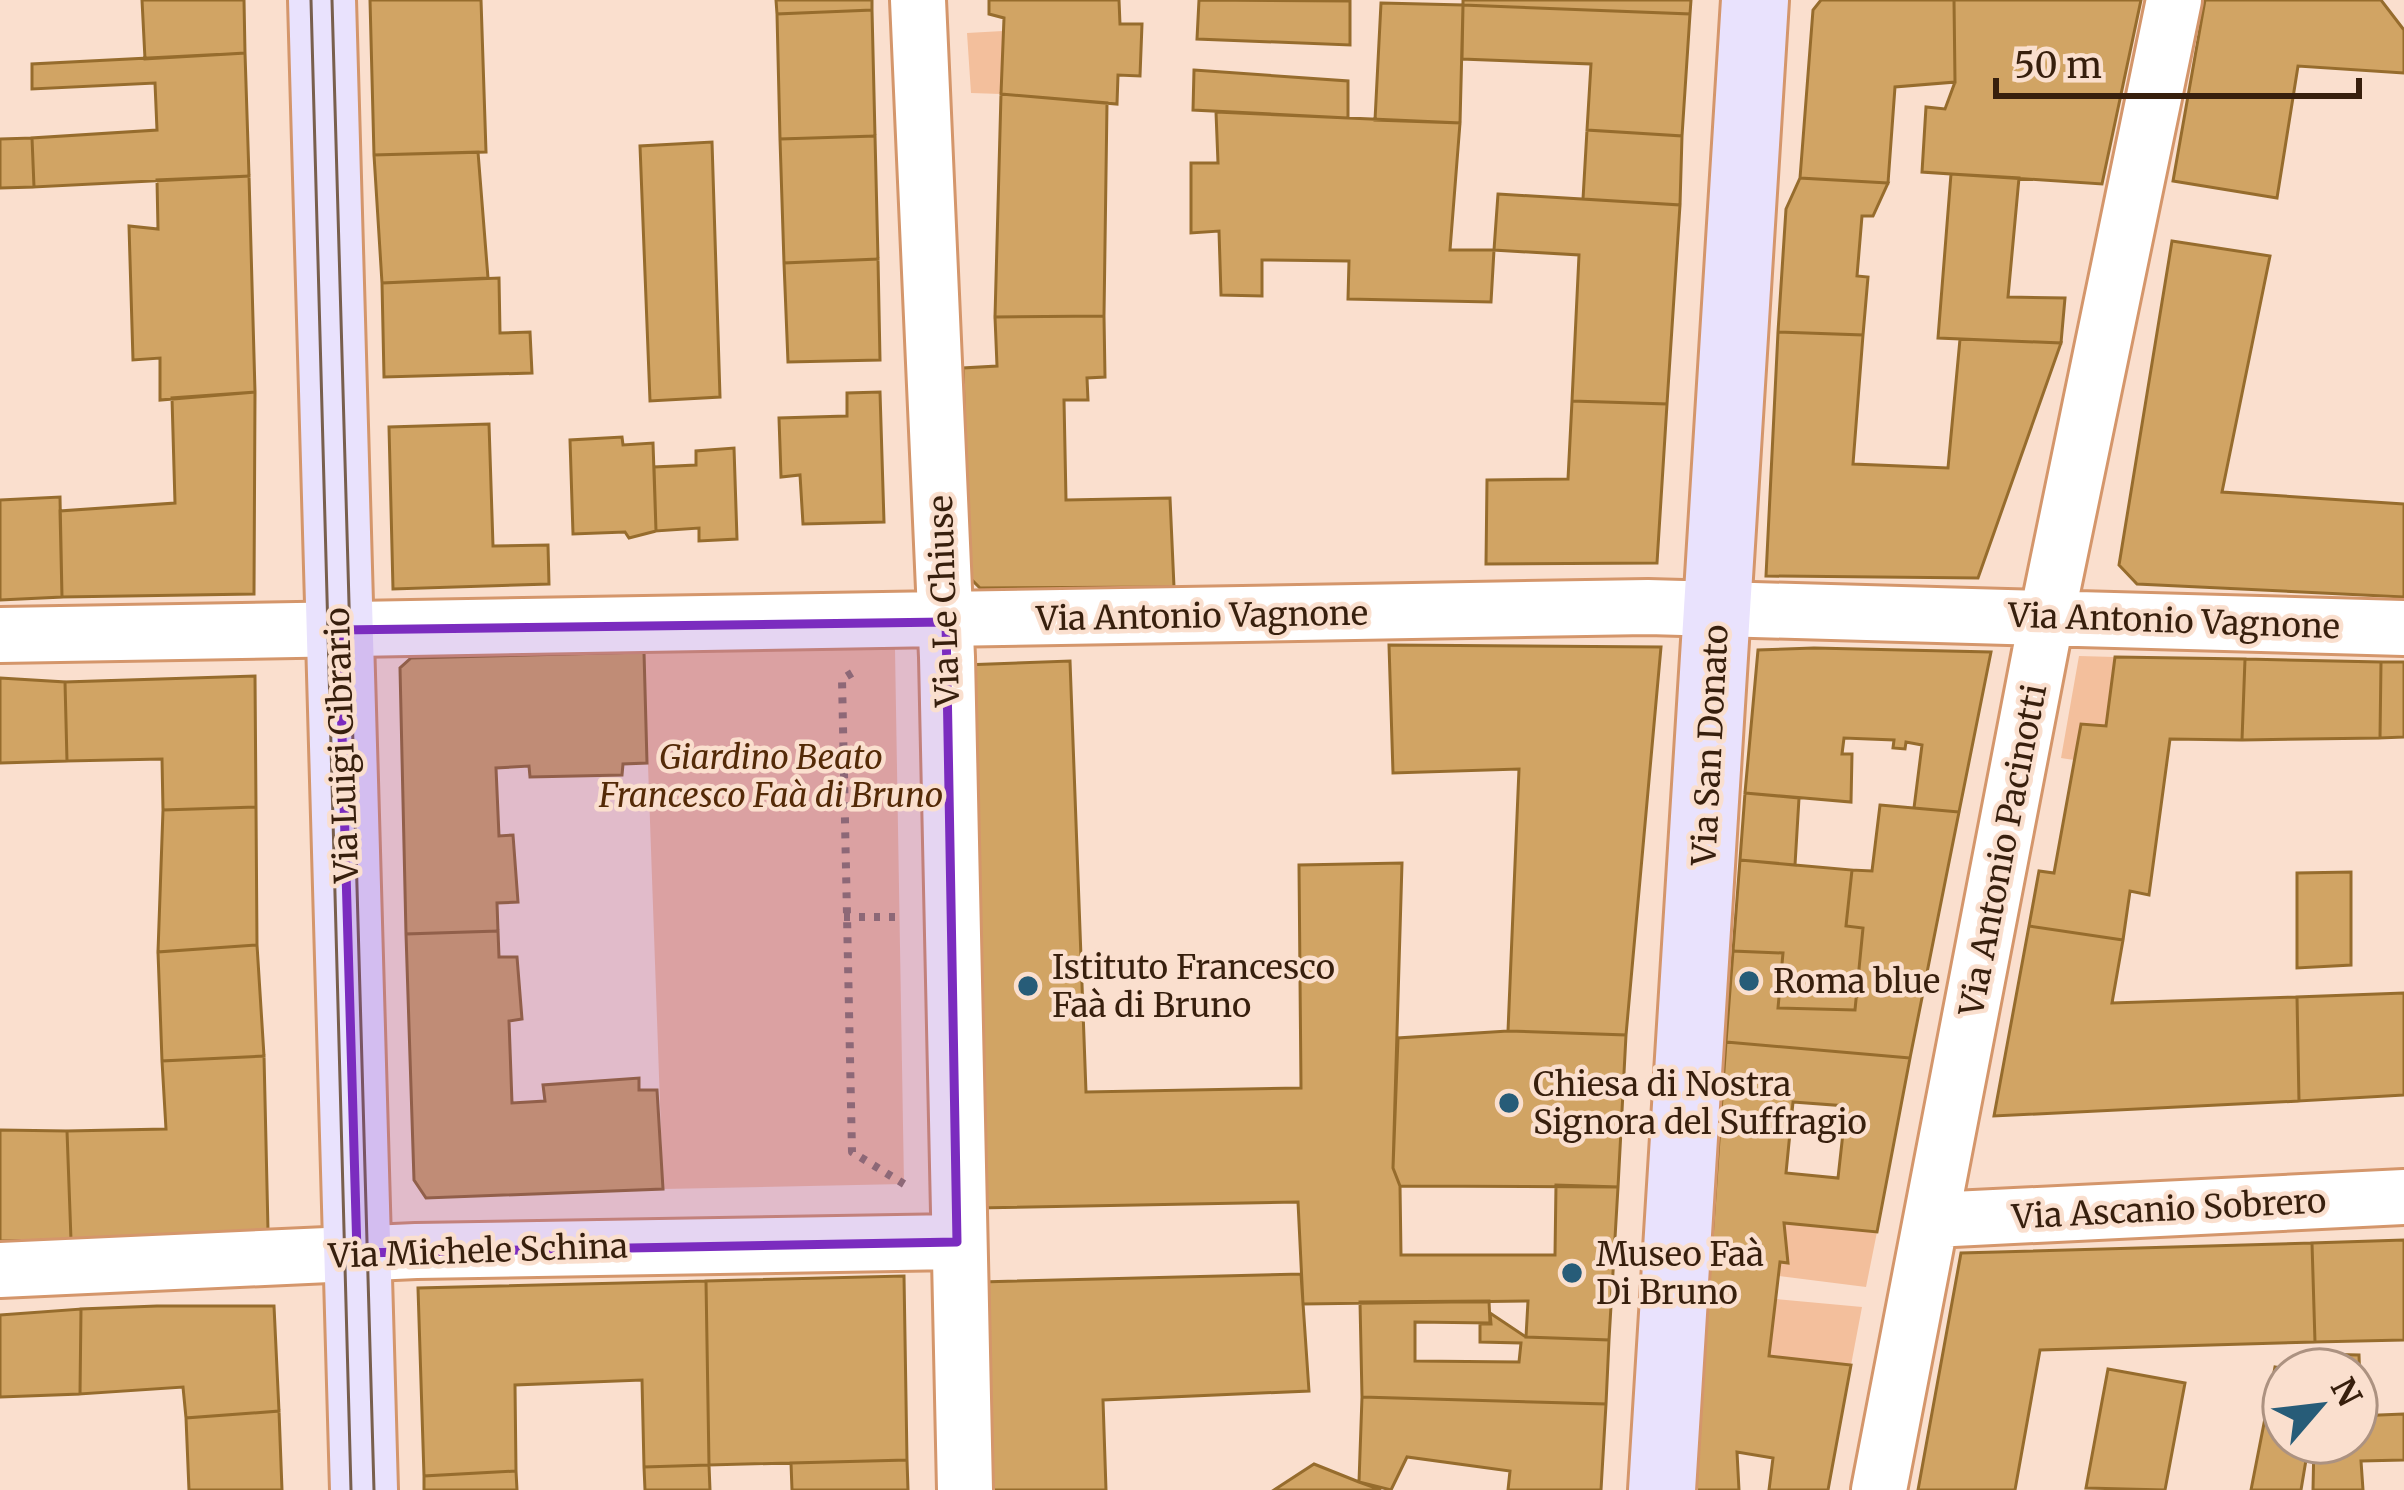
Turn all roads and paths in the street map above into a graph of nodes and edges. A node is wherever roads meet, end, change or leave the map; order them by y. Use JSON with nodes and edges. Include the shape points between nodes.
{"nodes":[{"id":1,"x":322,"y":0,"type":"edge"},
{"id":2,"x":918,"y":0,"type":"edge"},
{"id":3,"x":1755,"y":0,"type":"edge"},
{"id":4,"x":2174,"y":0,"type":"edge"},
{"id":5,"x":1718,"y":608,"type":"junction"},
{"id":6,"x":2047,"y":616,"type":"junction"},
{"id":7,"x":946,"y":622,"type":"junction"},
{"id":8,"x":2404,"y":628,"type":"edge"},
{"id":9,"x":339,"y":630,"type":"junction"},
{"id":10,"x":0,"y":635,"type":"edge"},
{"id":11,"x":860,"y":669,"type":"dead end"},
{"id":12,"x":844,"y":917,"type":"junction"},
{"id":13,"x":898,"y":917,"type":"dead end"},
{"id":14,"x":904,"y":1184,"type":"dead end"},
{"id":15,"x":2404,"y":1197,"type":"edge"},
{"id":16,"x":1933,"y":1220,"type":"junction"},
{"id":17,"x":957,"y":1242,"type":"junction"},
{"id":18,"x":357,"y":1253,"type":"junction"},
{"id":19,"x":0,"y":1270,"type":"edge"},
{"id":20,"x":364,"y":1490,"type":"edge"},
{"id":21,"x":964,"y":1490,"type":"edge"},
{"id":22,"x":1662,"y":1490,"type":"edge"},
{"id":23,"x":1879,"y":1490,"type":"edge"}],
"edges":[{"from":1,"to":9,"type":"street","name":"Via Luigi Cibrario"},
{"from":2,"to":7,"type":"street","name":"Via Le Chiuse"},
{"from":3,"to":5,"type":"street","name":"Via San Donato"},
{"from":4,"to":6,"type":"street","name":"Via Antonio Pacinotti"},
{"from":5,"to":6,"type":"street","name":"Via Antonio Vagnone"},
{"from":5,"to":7,"type":"street","name":"Via Antonio Vagnone"},
{"from":5,"to":22,"type":"street","name":"Via San Donato"},
{"from":6,"to":8,"type":"street","name":"Via Antonio Vagnone"},
{"from":6,"to":16,"type":"street","name":"Via Antonio Pacinotti"},
{"from":7,"to":9,"type":"street","name":"Via Antonio Vagnone"},
{"from":7,"to":17,"type":"street","name":"Via Le Chiuse"},
{"from":9,"to":10,"type":"street","name":"Via Antonio Vagnone"},
{"from":9,"to":18,"type":"street","name":"Via Luigi Cibrario"},
{"from":11,"to":12,"type":"path","via":[[842,679]]},
{"from":12,"to":13,"type":"path"},
{"from":12,"to":14,"type":"path","via":[[852,1151]]},
{"from":15,"to":16,"type":"street","name":"Via Ascanio Sobrero"},
{"from":16,"to":23,"type":"street","name":"Via Antonio Pacinotti"},
{"from":17,"to":18,"type":"street","name":"Via Michele Schina"},
{"from":17,"to":21,"type":"street","name":"Via Le Chiuse"},
{"from":18,"to":19,"type":"street","name":"Via Michele Schina"},
{"from":18,"to":20,"type":"street","name":"Via Luigi Cibrario"}]}
